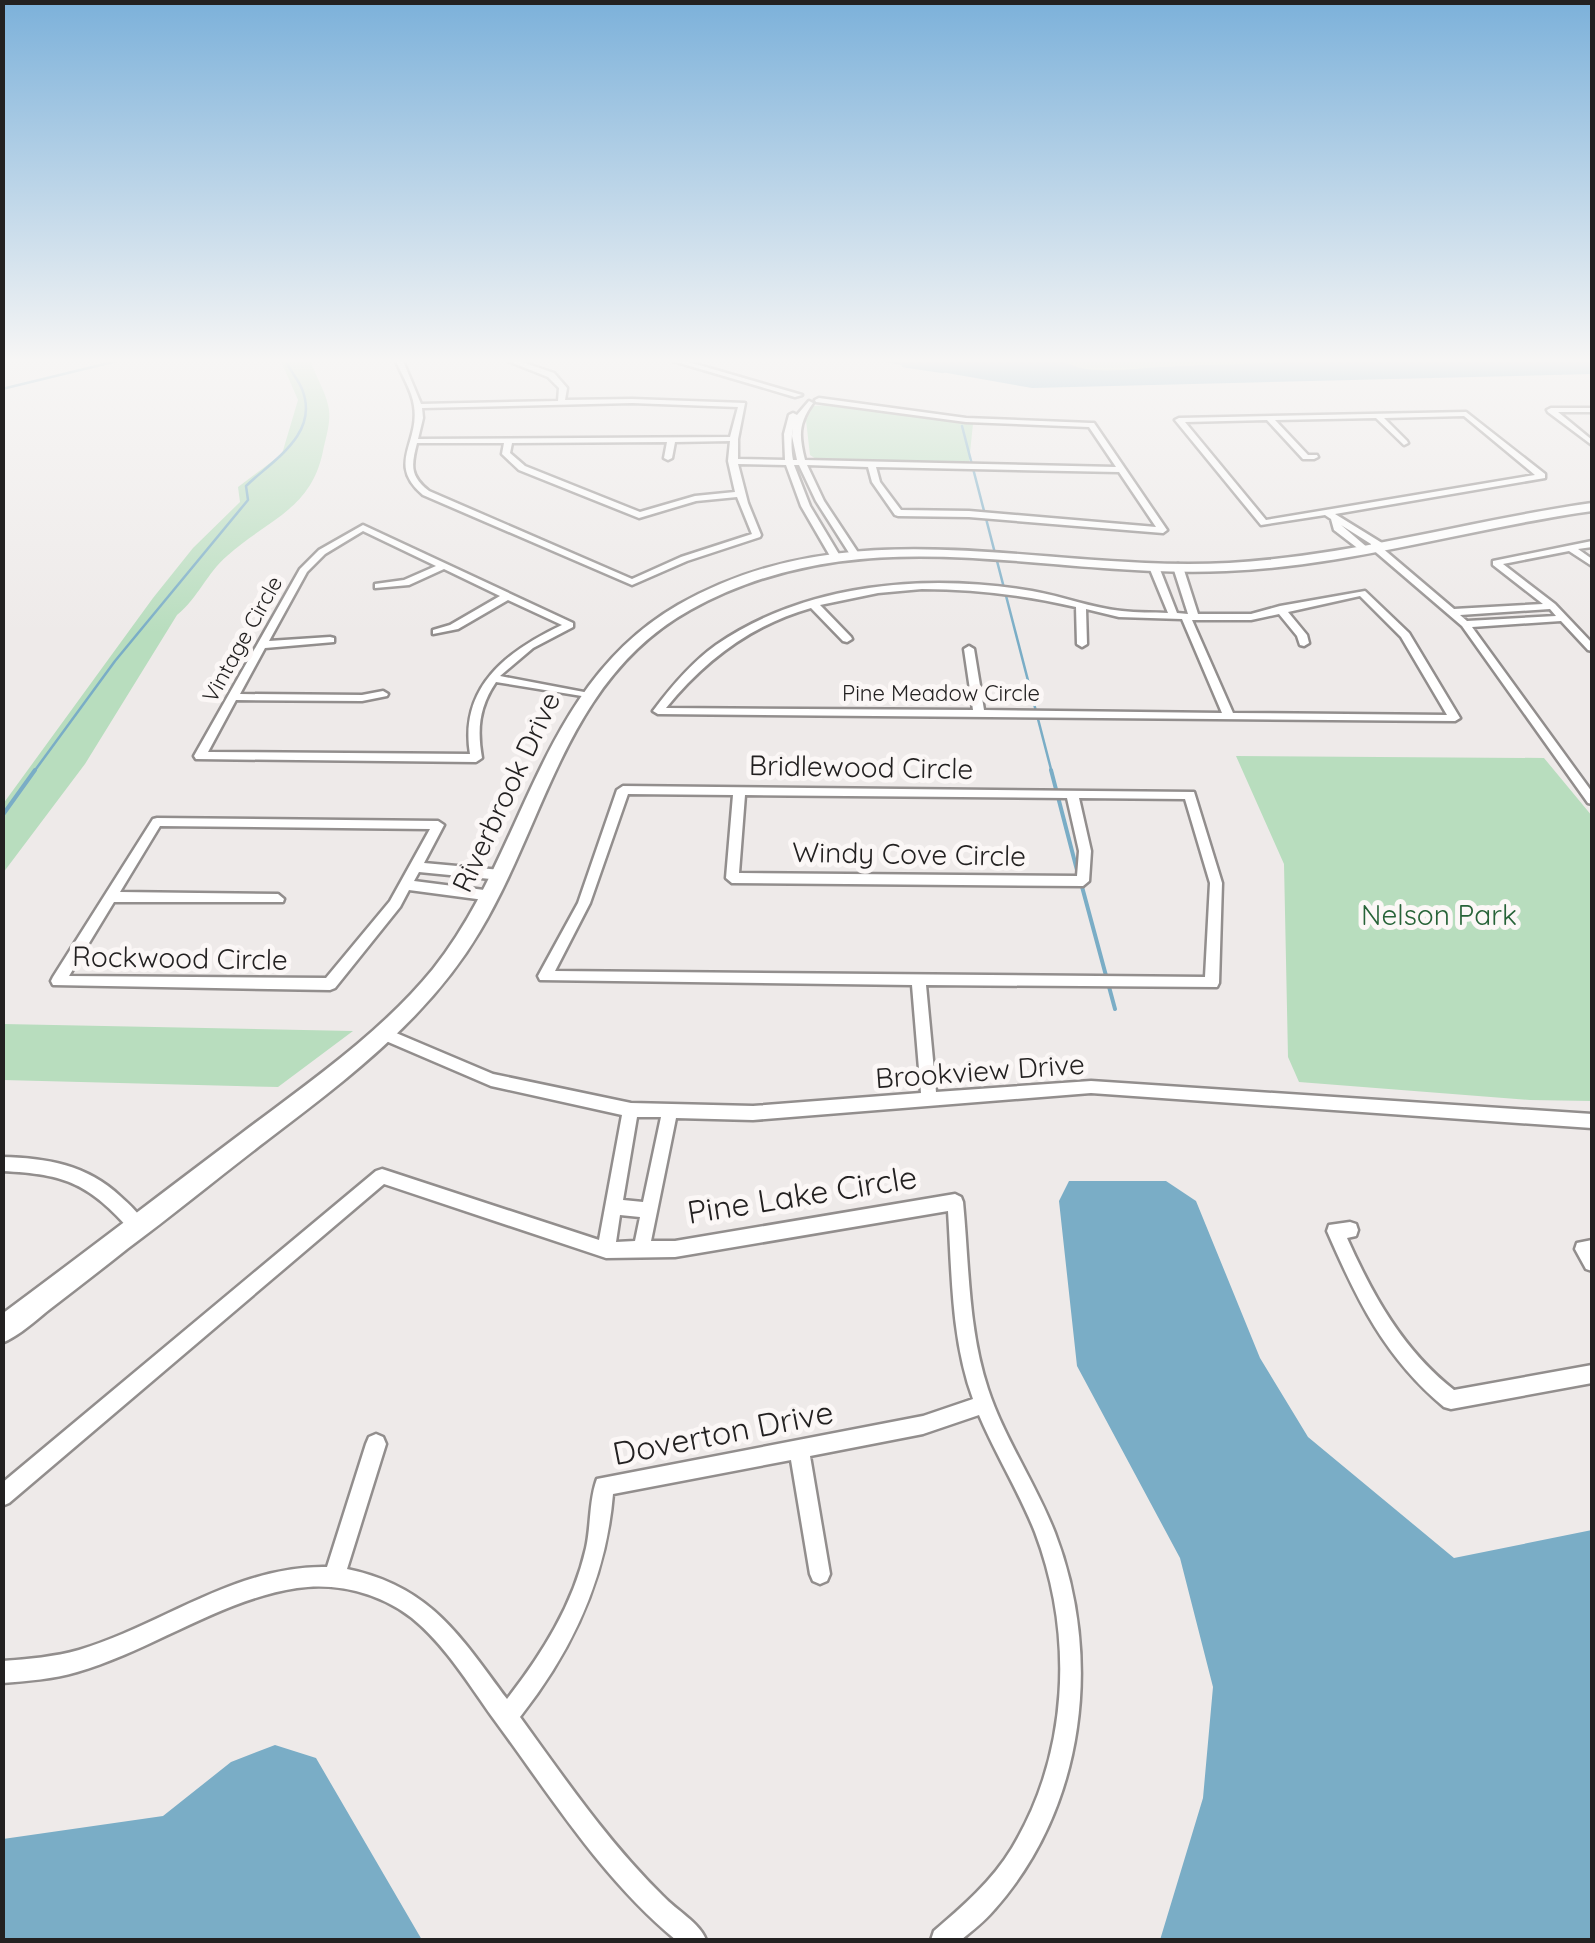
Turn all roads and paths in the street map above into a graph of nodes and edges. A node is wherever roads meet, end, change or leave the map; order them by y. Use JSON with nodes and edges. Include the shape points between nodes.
{"nodes":[{"id":1,"x":411,"y":452,"type":"edge"},
{"id":2,"x":506,"y":452,"type":"edge"},
{"id":3,"x":669,"y":452,"type":"edge"},
{"id":4,"x":732,"y":452,"type":"edge"},
{"id":5,"x":788,"y":452,"type":"edge"},
{"id":6,"x":801,"y":452,"type":"edge"},
{"id":7,"x":1109,"y":452,"type":"edge"},
{"id":8,"x":1205,"y":452,"type":"edge"},
{"id":9,"x":1301,"y":452,"type":"edge"},
{"id":10,"x":1512,"y":452,"type":"edge"},
{"id":11,"x":1314,"y":457,"type":"dead end"},
{"id":12,"x":668,"y":458,"type":"dead end"},
{"id":13,"x":732,"y":464,"type":"junction"},
{"id":14,"x":789,"y":464,"type":"junction"},
{"id":15,"x":803,"y":464,"type":"junction"},
{"id":16,"x":871,"y":464,"type":"junction"},
{"id":17,"x":1122,"y":470,"type":"junction"},
{"id":18,"x":739,"y":494,"type":"junction"},
{"id":19,"x":1592,"y":508,"type":"edge"},
{"id":20,"x":1331,"y":516,"type":"junction"},
{"id":21,"x":1592,"y":544,"type":"edge"},
{"id":22,"x":1372,"y":546,"type":"junction"},
{"id":23,"x":1570,"y":548,"type":"junction"},
{"id":24,"x":854,"y":554,"type":"junction"},
{"id":25,"x":835,"y":556,"type":"junction"},
{"id":26,"x":1592,"y":563,"type":"edge"},
{"id":27,"x":443,"y":566,"type":"junction"},
{"id":28,"x":1154,"y":567,"type":"junction"},
{"id":29,"x":1178,"y":568,"type":"junction"},
{"id":30,"x":378,"y":586,"type":"dead end"},
{"id":31,"x":506,"y":596,"type":"junction"},
{"id":32,"x":1171,"y":601,"type":"junction"},
{"id":33,"x":1189,"y":602,"type":"junction"},
{"id":34,"x":812,"y":603,"type":"junction"},
{"id":35,"x":1082,"y":604,"type":"junction"},
{"id":36,"x":1552,"y":606,"type":"junction"},
{"id":37,"x":1280,"y":610,"type":"junction"},
{"id":38,"x":1454,"y":612,"type":"junction"},
{"id":39,"x":1185,"y":617,"type":"junction"},
{"id":40,"x":1565,"y":618,"type":"junction"},
{"id":41,"x":1465,"y":624,"type":"junction"},
{"id":42,"x":437,"y":632,"type":"dead end"},
{"id":43,"x":847,"y":638,"type":"dead end"},
{"id":44,"x":330,"y":640,"type":"dead end"},
{"id":45,"x":1304,"y":643,"type":"dead end"},
{"id":46,"x":1082,"y":644,"type":"dead end"},
{"id":47,"x":262,"y":645,"type":"junction"},
{"id":48,"x":1592,"y":648,"type":"edge"},
{"id":49,"x":969,"y":649,"type":"dead end"},
{"id":50,"x":492,"y":678,"type":"junction"},
{"id":51,"x":383,"y":694,"type":"dead end"},
{"id":52,"x":584,"y":694,"type":"junction"},
{"id":53,"x":233,"y":697,"type":"junction"},
{"id":54,"x":979,"y":714,"type":"junction"},
{"id":55,"x":1229,"y":716,"type":"junction"},
{"id":56,"x":739,"y":791,"type":"junction"},
{"id":57,"x":1072,"y":794,"type":"junction"},
{"id":58,"x":1592,"y":800,"type":"edge"},
{"id":59,"x":416,"y":866,"type":"junction"},
{"id":60,"x":445,"y":869,"type":"junction"},
{"id":61,"x":501,"y":875,"type":"junction"},
{"id":62,"x":406,"y":884,"type":"junction"},
{"id":63,"x":434,"y":888,"type":"junction"},
{"id":64,"x":492,"y":896,"type":"junction"},
{"id":65,"x":110,"y":897,"type":"junction"},
{"id":66,"x":278,"y":899,"type":"dead end"},
{"id":67,"x":919,"y":980,"type":"junction"},
{"id":68,"x":384,"y":1034,"type":"junction"},
{"id":69,"x":929,"y":1099,"type":"junction"},
{"id":70,"x":631,"y":1110,"type":"junction"},
{"id":71,"x":670,"y":1112,"type":"junction"},
{"id":72,"x":1592,"y":1121,"type":"edge"},
{"id":73,"x":2,"y":1164,"type":"edge"},
{"id":74,"x":615,"y":1208,"type":"junction"},
{"id":75,"x":649,"y":1210,"type":"junction"},
{"id":76,"x":138,"y":1226,"type":"junction"},
{"id":77,"x":1350,"y":1230,"type":"dead end"},
{"id":78,"x":1592,"y":1248,"type":"edge"},
{"id":79,"x":606,"y":1250,"type":"junction"},
{"id":80,"x":640,"y":1251,"type":"junction"},
{"id":81,"x":1592,"y":1263,"type":"edge"},
{"id":82,"x":2,"y":1330,"type":"edge"},
{"id":83,"x":1592,"y":1374,"type":"edge"},
{"id":84,"x":984,"y":1404,"type":"junction"},
{"id":85,"x":376,"y":1444,"type":"dead end"},
{"id":86,"x":799,"y":1449,"type":"junction"},
{"id":87,"x":2,"y":1496,"type":"edge"},
{"id":88,"x":820,"y":1574,"type":"dead end"},
{"id":89,"x":334,"y":1578,"type":"junction"},
{"id":90,"x":2,"y":1672,"type":"edge"},
{"id":91,"x":507,"y":1716,"type":"junction"},
{"id":92,"x":694,"y":1940,"type":"edge"},
{"id":93,"x":942,"y":1940,"type":"edge"}],
"edges":[{"from":1,"to":18,"type":"street","via":[[407,472],[419,488],[632,582],[758,535]]},
{"from":2,"to":18,"type":"street","via":[[522,468],[639,516]]},
{"from":3,"to":12,"type":"street"},
{"from":4,"to":13,"type":"street"},
{"from":5,"to":14,"type":"street"},
{"from":6,"to":15,"type":"street"},
{"from":7,"to":17,"type":"street"},
{"from":8,"to":20,"type":"street","via":[[1264,523]]},
{"from":9,"to":11,"type":"street"},
{"from":10,"to":20,"type":"street","via":[[1542,476]]},
{"from":13,"to":14,"type":"street"},
{"from":13,"to":18,"type":"street"},
{"from":14,"to":15,"type":"street"},
{"from":14,"to":25,"type":"street"},
{"from":15,"to":16,"type":"street"},
{"from":15,"to":24,"type":"street"},
{"from":16,"to":17,"type":"street"},
{"from":16,"to":17,"type":"street","via":[[898,513],[1163,530]]},
{"from":19,"to":22,"type":"street","name":"Riverbrook Drive"},
{"from":20,"to":22,"type":"street","via":[[1352,525]]},
{"from":20,"to":22,"type":"street","via":[[1337,528]]},
{"from":21,"to":23,"type":"street"},
{"from":22,"to":29,"type":"street","name":"Riverbrook Drive","via":[[1263,564]]},
{"from":22,"to":38,"type":"street"},
{"from":23,"to":26,"type":"street"},
{"from":23,"to":36,"type":"street","via":[[1496,563]]},
{"from":24,"to":25,"type":"street","name":"Riverbrook Drive"},
{"from":24,"to":28,"type":"street","name":"Riverbrook Drive","via":[[972,549]]},
{"from":25,"to":52,"type":"street","name":"Riverbrook Drive","via":[[760,574],[687,606],[634,641]]},
{"from":27,"to":30,"type":"street","via":[[406,583]]},
{"from":27,"to":31,"type":"street","name":"Vintage Circle"},
{"from":27,"to":47,"type":"street","name":"Vintage Circle","via":[[363,528],[311,562]]},
{"from":28,"to":29,"type":"street","name":"Riverbrook Drive"},
{"from":28,"to":32,"type":"street"},
{"from":29,"to":33,"type":"street"},
{"from":31,"to":42,"type":"street"},
{"from":31,"to":50,"type":"street","name":"Vintage Circle","via":[[570,625],[519,652]]},
{"from":32,"to":33,"type":"street"},
{"from":32,"to":39,"type":"street"},
{"from":33,"to":39,"type":"street"},
{"from":34,"to":35,"type":"street","name":"Pine Meadow Circle","via":[[941,585]]},
{"from":34,"to":43,"type":"street"},
{"from":34,"to":54,"type":"street","name":"Pine Meadow Circle","via":[[716,648],[658,711]]},
{"from":35,"to":39,"type":"street","name":"Pine Meadow Circle","via":[[1119,614]]},
{"from":35,"to":46,"type":"street"},
{"from":36,"to":38,"type":"street"},
{"from":36,"to":40,"type":"street"},
{"from":37,"to":39,"type":"street","name":"Pine Meadow Circle"},
{"from":37,"to":45,"type":"street"},
{"from":37,"to":55,"type":"street","name":"Pine Meadow Circle","via":[[1362,593],[1405,634],[1456,718]]},
{"from":38,"to":41,"type":"street"},
{"from":39,"to":55,"type":"street"},
{"from":40,"to":41,"type":"street"},
{"from":40,"to":48,"type":"street"},
{"from":41,"to":58,"type":"street"},
{"from":44,"to":47,"type":"street"},
{"from":47,"to":53,"type":"street","name":"Vintage Circle"},
{"from":49,"to":54,"type":"street"},
{"from":50,"to":52,"type":"street"},
{"from":50,"to":53,"type":"street","name":"Vintage Circle","via":[[473,718],[476,758],[200,756]]},
{"from":51,"to":53,"type":"street"},
{"from":52,"to":61,"type":"street","name":"Riverbrook Drive"},
{"from":54,"to":55,"type":"street","name":"Pine Meadow Circle"},
{"from":56,"to":57,"type":"street","name":"Bridlewood Circle"},
{"from":56,"to":57,"type":"street","name":"Windy Cove Circle","via":[[732,878],[1083,881],[1085,851]]},
{"from":56,"to":67,"type":"street","name":"Bridlewood Circle","via":[[623,790],[584,902],[545,976]]},
{"from":57,"to":67,"type":"street","name":"Bridlewood Circle","via":[[1190,795],[1216,883],[1212,984]]},
{"from":59,"to":60,"type":"street"},
{"from":59,"to":62,"type":"street","name":"Rockwood Circle"},
{"from":59,"to":65,"type":"street","name":"Rockwood Circle","via":[[438,825],[157,822]]},
{"from":60,"to":61,"type":"street"},
{"from":60,"to":63,"type":"street"},
{"from":61,"to":64,"type":"street","name":"Riverbrook Drive"},
{"from":62,"to":63,"type":"street"},
{"from":62,"to":65,"type":"street","name":"Rockwood Circle","via":[[330,984],[58,982]]},
{"from":63,"to":64,"type":"street"},
{"from":64,"to":68,"type":"street","name":"Riverbrook Drive","via":[[458,952]]},
{"from":65,"to":66,"type":"street"},
{"from":67,"to":69,"type":"street"},
{"from":68,"to":70,"type":"street","name":"Brookview Drive","via":[[491,1080]]},
{"from":68,"to":76,"type":"street","name":"Riverbrook Drive"},
{"from":69,"to":71,"type":"street","name":"Brookview Drive","via":[[752,1113]]},
{"from":69,"to":72,"type":"street","name":"Brookview Drive","via":[[1143,1088]]},
{"from":70,"to":71,"type":"street","name":"Brookview Drive"},
{"from":70,"to":74,"type":"street"},
{"from":71,"to":75,"type":"street","name":"Pine Lake Circle"},
{"from":73,"to":76,"type":"street","via":[[75,1173],[110,1194]]},
{"from":74,"to":75,"type":"street"},
{"from":74,"to":79,"type":"street"},
{"from":75,"to":80,"type":"street","name":"Pine Lake Circle"},
{"from":76,"to":82,"type":"street","name":"Riverbrook Drive"},
{"from":77,"to":83,"type":"street","via":[[1335,1230],[1382,1329],[1451,1400]]},
{"from":78,"to":81,"type":"street","via":[[1583,1249]]},
{"from":79,"to":80,"type":"street","name":"Pine Lake Circle"},
{"from":79,"to":87,"type":"street","name":"Pine Lake Circle","via":[[382,1176]]},
{"from":80,"to":84,"type":"street","name":"Pine Lake Circle","via":[[955,1202],[971,1358]]},
{"from":84,"to":86,"type":"street","name":"Doverton Drive","via":[[923,1425]]},
{"from":84,"to":93,"type":"street","name":"Pine Lake Circle","via":[[1059,1574],[1070,1709],[1050,1797],[1032,1838],[982,1907]]},
{"from":85,"to":89,"type":"street"},
{"from":86,"to":88,"type":"street"},
{"from":86,"to":91,"type":"street","name":"Doverton Drive","via":[[604,1486],[602,1526],[584,1599],[546,1669]]},
{"from":89,"to":90,"type":"street","via":[[266,1584],[98,1654]]},
{"from":89,"to":91,"type":"street","via":[[390,1592],[416,1608]]},
{"from":91,"to":92,"type":"street","via":[[633,1885]]}]}
